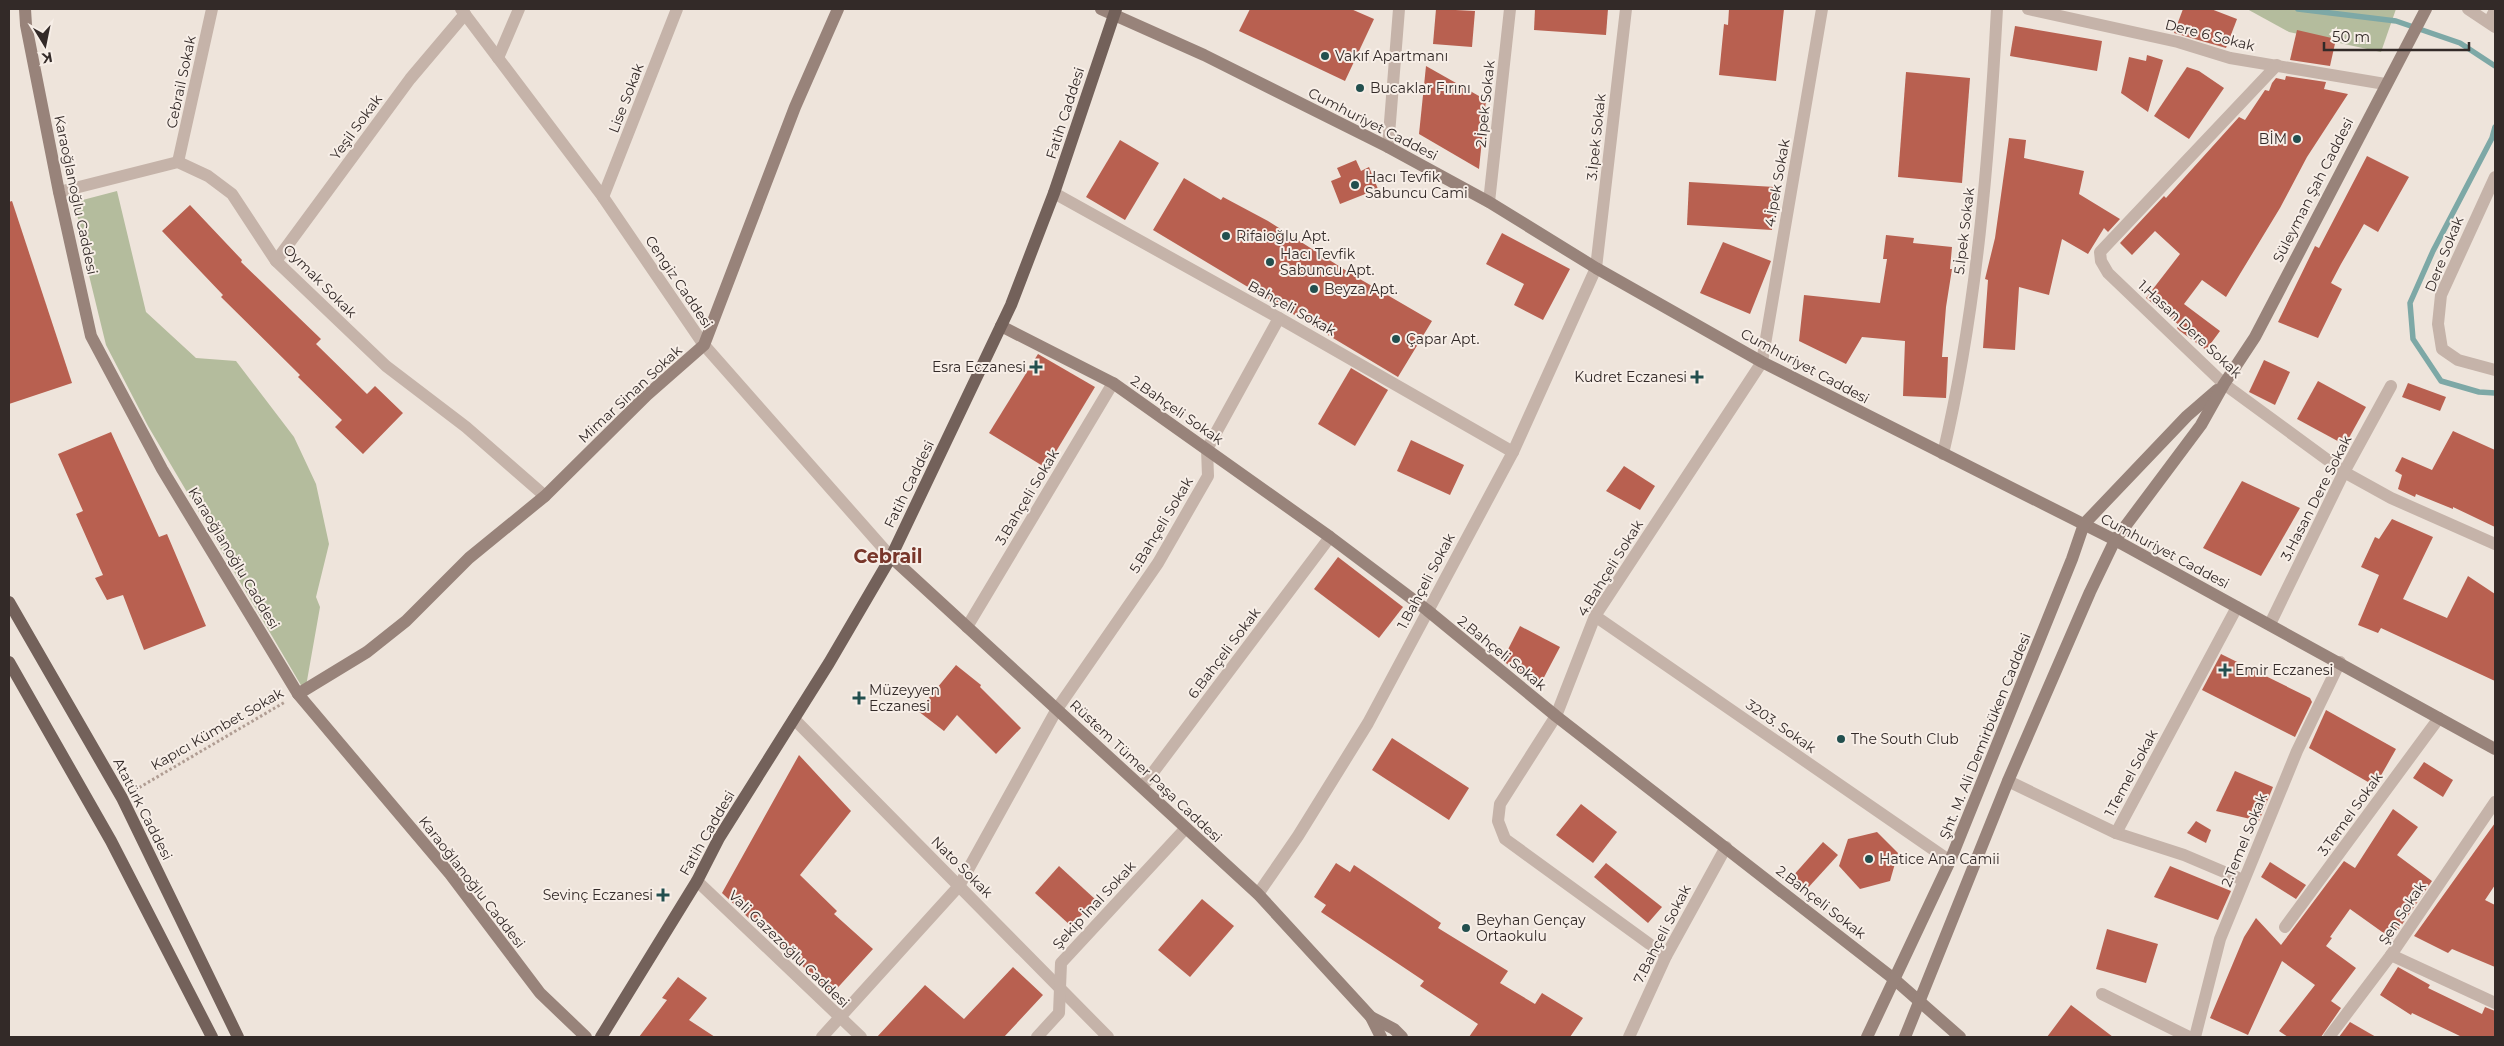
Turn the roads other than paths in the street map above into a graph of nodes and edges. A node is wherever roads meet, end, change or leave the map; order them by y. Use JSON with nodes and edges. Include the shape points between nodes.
{"nodes":[{"id":1,"x":25,"y":9,"type":"edge"},
{"id":2,"x":212,"y":9,"type":"edge"},
{"id":3,"x":519,"y":9,"type":"edge"},
{"id":4,"x":677,"y":9,"type":"edge"},
{"id":5,"x":838,"y":9,"type":"edge"},
{"id":6,"x":1101,"y":9,"type":"edge"},
{"id":7,"x":1399,"y":9,"type":"edge"},
{"id":8,"x":1510,"y":9,"type":"edge"},
{"id":9,"x":1626,"y":9,"type":"edge"},
{"id":10,"x":1822,"y":9,"type":"edge"},
{"id":11,"x":1997,"y":9,"type":"edge"},
{"id":12,"x":2028,"y":9,"type":"edge"},
{"id":13,"x":2426,"y":9,"type":"edge"},
{"id":14,"x":2468,"y":9,"type":"edge"},
{"id":15,"x":2495,"y":10,"type":"edge"},
{"id":16,"x":463,"y":11,"type":"edge"},
{"id":17,"x":1115,"y":11,"type":"edge"},
{"id":18,"x":2492,"y":25,"type":"edge"},
{"id":19,"x":498,"y":58,"type":"junction"},
{"id":20,"x":2277,"y":65,"type":"junction"},
{"id":21,"x":2385,"y":84,"type":"junction"},
{"id":22,"x":1388,"y":147,"type":"junction"},
{"id":23,"x":178,"y":162,"type":"junction"},
{"id":24,"x":2495,"y":177,"type":"edge"},
{"id":25,"x":59,"y":192,"type":"junction"},
{"id":26,"x":1054,"y":193,"type":"junction"},
{"id":27,"x":603,"y":197,"type":"junction"},
{"id":28,"x":1489,"y":202,"type":"junction"},
{"id":29,"x":276,"y":261,"type":"junction"},
{"id":30,"x":1596,"y":268,"type":"junction"},
{"id":31,"x":1279,"y":318,"type":"junction"},
{"id":32,"x":1001,"y":326,"type":"junction"},
{"id":33,"x":704,"y":345,"type":"junction"},
{"id":34,"x":1762,"y":362,"type":"junction"},
{"id":35,"x":2495,"y":370,"type":"edge"},
{"id":36,"x":1113,"y":383,"type":"junction"},
{"id":37,"x":2224,"y":384,"type":"junction"},
{"id":38,"x":2390,"y":386,"type":"dead end"},
{"id":39,"x":1207,"y":449,"type":"junction"},
{"id":40,"x":1513,"y":452,"type":"junction"},
{"id":41,"x":1943,"y":454,"type":"junction"},
{"id":42,"x":2344,"y":472,"type":"junction"},
{"id":43,"x":545,"y":496,"type":"junction"},
{"id":44,"x":2084,"y":524,"type":"junction"},
{"id":45,"x":1330,"y":537,"type":"junction"},
{"id":46,"x":2115,"y":540,"type":"junction"},
{"id":47,"x":2495,"y":544,"type":"edge"},
{"id":48,"x":891,"y":557,"type":"junction"},
{"id":49,"x":9,"y":602,"type":"edge"},
{"id":50,"x":2237,"y":607,"type":"junction"},
{"id":51,"x":1427,"y":610,"type":"junction"},
{"id":52,"x":1595,"y":616,"type":"junction"},
{"id":53,"x":2270,"y":624,"type":"junction"},
{"id":54,"x":967,"y":627,"type":"junction"},
{"id":55,"x":9,"y":662,"type":"edge"},
{"id":56,"x":2340,"y":662,"type":"junction"},
{"id":57,"x":298,"y":694,"type":"junction"},
{"id":58,"x":1057,"y":709,"type":"junction"},
{"id":59,"x":1556,"y":716,"type":"junction"},
{"id":60,"x":2439,"y":718,"type":"junction"},
{"id":61,"x":794,"y":719,"type":"junction"},
{"id":62,"x":2495,"y":749,"type":"edge"},
{"id":63,"x":2008,"y":780,"type":"junction"},
{"id":64,"x":1142,"y":787,"type":"junction"},
{"id":65,"x":2495,"y":802,"type":"edge"},
{"id":66,"x":1186,"y":828,"type":"junction"},
{"id":67,"x":2116,"y":833,"type":"junction"},
{"id":68,"x":1726,"y":847,"type":"junction"},
{"id":69,"x":1950,"y":861,"type":"junction"},
{"id":70,"x":2243,"y":880,"type":"junction"},
{"id":71,"x":697,"y":881,"type":"junction"},
{"id":72,"x":959,"y":886,"type":"junction"},
{"id":73,"x":1258,"y":894,"type":"junction"},
{"id":74,"x":2286,"y":927,"type":"dead end"},
{"id":75,"x":2391,"y":955,"type":"junction"},
{"id":76,"x":1666,"y":956,"type":"junction"},
{"id":77,"x":1894,"y":979,"type":"junction"},
{"id":78,"x":1059,"y":987,"type":"junction"},
{"id":79,"x":2102,"y":994,"type":"dead end"},
{"id":80,"x":1918,"y":1002,"type":"junction"},
{"id":81,"x":2495,"y":1003,"type":"edge"},
{"id":82,"x":1371,"y":1017,"type":"junction"},
{"id":83,"x":839,"y":1018,"type":"junction"},
{"id":84,"x":212,"y":1037,"type":"edge"},
{"id":85,"x":238,"y":1037,"type":"edge"},
{"id":86,"x":586,"y":1037,"type":"edge"},
{"id":87,"x":601,"y":1037,"type":"edge"},
{"id":88,"x":822,"y":1037,"type":"edge"},
{"id":89,"x":861,"y":1037,"type":"edge"},
{"id":90,"x":1036,"y":1037,"type":"edge"},
{"id":91,"x":1108,"y":1037,"type":"edge"},
{"id":92,"x":1381,"y":1037,"type":"edge"},
{"id":93,"x":1402,"y":1037,"type":"edge"},
{"id":94,"x":1628,"y":1037,"type":"edge"},
{"id":95,"x":1867,"y":1037,"type":"edge"},
{"id":96,"x":1905,"y":1037,"type":"edge"},
{"id":97,"x":1960,"y":1037,"type":"edge"},
{"id":98,"x":2188,"y":1037,"type":"edge"},
{"id":99,"x":2195,"y":1037,"type":"edge"},
{"id":100,"x":2329,"y":1037,"type":"edge"}],
"edges":[{"from":1,"to":25,"type":"street","name":"Karaoğlanoğlu Caddesi"},
{"from":2,"to":23,"type":"street","name":"Cebrail Sokak"},
{"from":3,"to":19,"type":"street"},
{"from":4,"to":27,"type":"street","name":"Lise Sokak"},
{"from":5,"to":33,"type":"street","name":"Mimar Sinan Sokak","via":[[796,107]]},
{"from":6,"to":17,"type":"street","name":"Cumhuriyet Caddesi"},
{"from":7,"to":22,"type":"street"},
{"from":8,"to":28,"type":"street","name":"2.İpek Sokak"},
{"from":9,"to":30,"type":"street","name":"3.İpek Sokak"},
{"from":10,"to":34,"type":"street","name":"4.İpek Sokak"},
{"from":11,"to":41,"type":"street","name":"5.İpek Sokak","via":[[1990,137],[1976,256],[1956,400]]},
{"from":12,"to":20,"type":"street","name":"Dere 6 Sokak","via":[[2178,42],[2230,58]]},
{"from":13,"to":21,"type":"street","name":"Süleyman Şah Caddesi"},
{"from":14,"to":18,"type":"street"},
{"from":15,"to":18,"type":"street"},
{"from":16,"to":19,"type":"street","name":"Cengiz Caddesi"},
{"from":16,"to":29,"type":"street","name":"Yeşil Sokak"},
{"from":17,"to":22,"type":"street","name":"Cumhuriyet Caddesi"},
{"from":17,"to":26,"type":"main road","name":"Fatih Caddesi"},
{"from":19,"to":27,"type":"street","name":"Cengiz Caddesi"},
{"from":20,"to":21,"type":"street","name":"Dere 6 Sokak"},
{"from":20,"to":37,"type":"street","name":"1.Hasan Dere Sokak","via":[[2100,252],[2108,273]]},
{"from":21,"to":37,"type":"street","name":"Süleyman Şah Caddesi","via":[[2255,337]]},
{"from":22,"to":28,"type":"street","name":"Cumhuriyet Caddesi"},
{"from":23,"to":25,"type":"street"},
{"from":23,"to":29,"type":"street","name":"Oymak Sokak","via":[[208,176],[232,194]]},
{"from":24,"to":35,"type":"street","name":"Dere Sokak","via":[[2442,295],[2438,324],[2442,349],[2458,360]]},
{"from":25,"to":57,"type":"street","name":"Karaoğlanoğlu Caddesi","via":[[91,336],[162,468]]},
{"from":26,"to":31,"type":"street","name":"Bahçeli Sokak"},
{"from":26,"to":32,"type":"main road","name":"Fatih Caddesi"},
{"from":27,"to":33,"type":"street","name":"Cengiz Caddesi"},
{"from":28,"to":30,"type":"street","name":"Cumhuriyet Caddesi"},
{"from":29,"to":43,"type":"street","name":"Oymak Sokak","via":[[386,366],[466,427]]},
{"from":30,"to":34,"type":"street","name":"Cumhuriyet Caddesi"},
{"from":30,"to":40,"type":"street","name":"1.Bahçeli Sokak"},
{"from":31,"to":39,"type":"street"},
{"from":31,"to":40,"type":"street","name":"Bahçeli Sokak"},
{"from":32,"to":36,"type":"street","name":"2.Bahçeli Sokak"},
{"from":32,"to":48,"type":"main road","name":"Fatih Caddesi"},
{"from":33,"to":43,"type":"street","name":"Mimar Sinan Sokak"},
{"from":33,"to":48,"type":"street","name":"Cengiz Caddesi"},
{"from":34,"to":41,"type":"street","name":"Cumhuriyet Caddesi"},
{"from":34,"to":52,"type":"street","name":"4.Bahçeli Sokak"},
{"from":36,"to":39,"type":"street","name":"2.Bahçeli Sokak"},
{"from":36,"to":54,"type":"street","name":"3.Bahçeli Sokak"},
{"from":37,"to":42,"type":"street","name":"1.Hasan Dere Sokak"},
{"from":37,"to":44,"type":"street","name":"Süleyman Şah Caddesi","via":[[2187,416]]},
{"from":37,"to":46,"type":"street","name":"Süleyman Şah Caddesi","via":[[2201,425]]},
{"from":38,"to":42,"type":"street","name":"3.Hasan Dere Sokak"},
{"from":39,"to":45,"type":"street","name":"2.Bahçeli Sokak"},
{"from":39,"to":58,"type":"street","name":"5.Bahçeli Sokak","via":[[1208,476],[1158,563]]},
{"from":40,"to":51,"type":"street","name":"1.Bahçeli Sokak"},
{"from":41,"to":44,"type":"street","name":"Cumhuriyet Caddesi"},
{"from":42,"to":47,"type":"street","name":"1.Hasan Dere Sokak","via":[[2391,498]]},
{"from":42,"to":53,"type":"street","name":"3.Hasan Dere Sokak"},
{"from":43,"to":57,"type":"street","name":"Mimar Sinan Sokak","via":[[469,558],[406,621],[367,652]]},
{"from":44,"to":46,"type":"street","name":"Cumhuriyet Caddesi"},
{"from":44,"to":69,"type":"street","name":"Şht. M. Ali Demirbüken Caddesi"},
{"from":45,"to":51,"type":"street","name":"2.Bahçeli Sokak"},
{"from":45,"to":64,"type":"street","name":"6.Bahçeli Sokak"},
{"from":46,"to":50,"type":"street","name":"Cumhuriyet Caddesi"},
{"from":46,"to":63,"type":"street"},
{"from":48,"to":54,"type":"street","name":"Rüstem Tümer Paşa Caddesi"},
{"from":48,"to":61,"type":"main road","name":"Fatih Caddesi"},
{"from":49,"to":85,"type":"main road","name":"Atatürk Caddesi","via":[[122,798]]},
{"from":50,"to":53,"type":"street","name":"Cumhuriyet Caddesi"},
{"from":50,"to":67,"type":"street","name":"1.Temel Sokak"},
{"from":51,"to":59,"type":"street","name":"2.Bahçeli Sokak"},
{"from":51,"to":73,"type":"street","name":"1.Bahçeli Sokak","via":[[1368,723]]},
{"from":52,"to":59,"type":"street","name":"4.Bahçeli Sokak"},
{"from":52,"to":69,"type":"street","name":"3203. Sokak"},
{"from":53,"to":56,"type":"street","name":"Cumhuriyet Caddesi"},
{"from":54,"to":58,"type":"street","name":"Rüstem Tümer Paşa Caddesi"},
{"from":55,"to":84,"type":"main road","via":[[111,841]]},
{"from":56,"to":60,"type":"street","name":"Cumhuriyet Caddesi"},
{"from":56,"to":70,"type":"street","name":"2.Temel Sokak","via":[[2297,751]]},
{"from":57,"to":86,"type":"street","name":"Karaoğlanoğlu Caddesi","via":[[450,874],[540,993]]},
{"from":58,"to":64,"type":"street","name":"Rüstem Tümer Paşa Caddesi"},
{"from":58,"to":72,"type":"street","name":"5.Bahçeli Sokak"},
{"from":59,"to":68,"type":"street","name":"2.Bahçeli Sokak"},
{"from":59,"to":76,"type":"street","name":"4.Bahçeli Sokak","via":[[1500,804],[1498,821],[1505,839]]},
{"from":60,"to":62,"type":"street","name":"Cumhuriyet Caddesi"},
{"from":60,"to":74,"type":"street","name":"3.Temel Sokak"},
{"from":61,"to":71,"type":"main road","name":"Fatih Caddesi"},
{"from":61,"to":72,"type":"street","name":"Nato Sokak"},
{"from":63,"to":67,"type":"street"},
{"from":63,"to":80,"type":"street"},
{"from":64,"to":66,"type":"street","name":"Rüstem Tümer Paşa Caddesi"},
{"from":65,"to":75,"type":"street","name":"Şen Sokak"},
{"from":66,"to":73,"type":"street","name":"Rüstem Tümer Paşa Caddesi"},
{"from":66,"to":78,"type":"street","name":"Şekip İnal Sokak","via":[[1061,963]]},
{"from":67,"to":70,"type":"street","name":"1.Temel Sokak","via":[[2184,855]]},
{"from":68,"to":76,"type":"street","name":"7.Bahçeli Sokak"},
{"from":68,"to":77,"type":"street","name":"2.Bahçeli Sokak"},
{"from":69,"to":77,"type":"street","name":"Şht. M. Ali Demirbüken Caddesi"},
{"from":70,"to":99,"type":"street","name":"2.Temel Sokak","via":[[2220,939]]},
{"from":71,"to":83,"type":"street","name":"Vali Gazezoğlu Caddesi"},
{"from":71,"to":87,"type":"main road","name":"Fatih Caddesi"},
{"from":72,"to":78,"type":"street","name":"Nato Sokak"},
{"from":72,"to":83,"type":"street","name":"5.Bahçeli Sokak"},
{"from":73,"to":82,"type":"street","name":"Rüstem Tümer Paşa Caddesi"},
{"from":75,"to":81,"type":"street"},
{"from":75,"to":100,"type":"street","name":"Şen Sokak"},
{"from":76,"to":94,"type":"street","name":"7.Bahçeli Sokak"},
{"from":77,"to":80,"type":"street","name":"2.Bahçeli Sokak"},
{"from":77,"to":95,"type":"street","name":"Şht. M. Ali Demirbüken Caddesi"},
{"from":78,"to":90,"type":"street","name":"Şekip İnal Sokak","via":[[1059,1013]]},
{"from":78,"to":91,"type":"street","name":"Nato Sokak"},
{"from":79,"to":98,"type":"street"},
{"from":80,"to":96,"type":"street"},
{"from":80,"to":97,"type":"street","name":"2.Bahçeli Sokak"},
{"from":82,"to":92,"type":"street","name":"Rüstem Tümer Paşa Caddesi"},
{"from":82,"to":93,"type":"street","name":"Rüstem Tümer Paşa Caddesi"},
{"from":83,"to":88,"type":"street","name":"5.Bahçeli Sokak"},
{"from":83,"to":89,"type":"street","name":"Vali Gazezoğlu Caddesi"}]}
